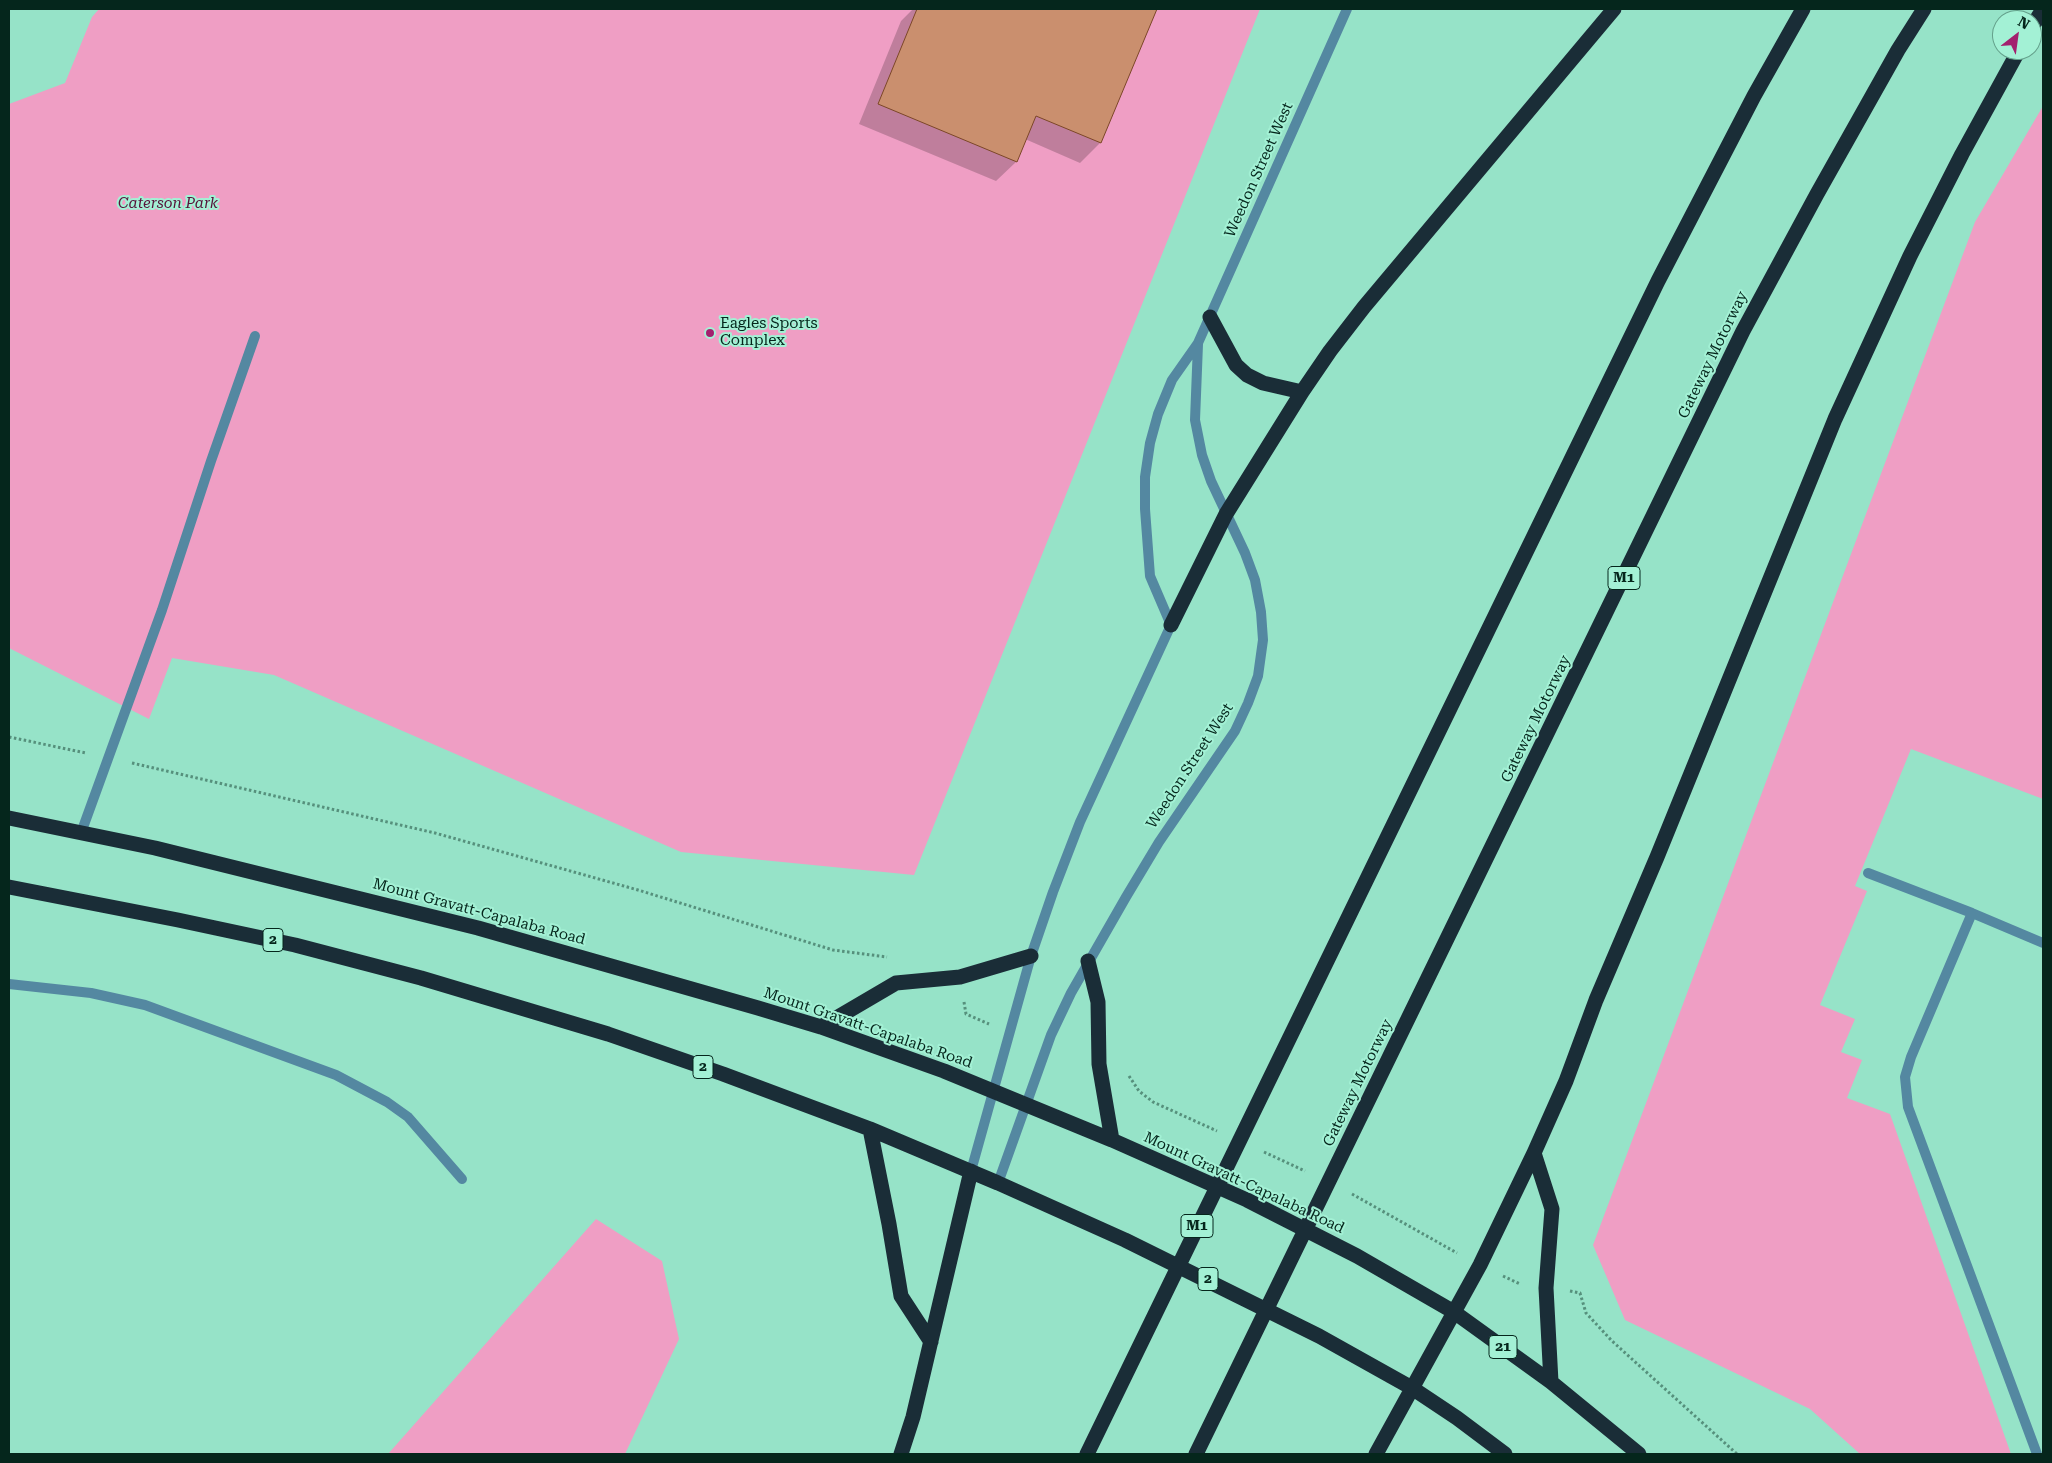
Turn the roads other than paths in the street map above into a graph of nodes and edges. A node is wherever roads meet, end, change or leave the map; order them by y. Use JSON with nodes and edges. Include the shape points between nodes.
{"nodes":[{"id":1,"x":1347,"y":9,"type":"edge"},
{"id":2,"x":1614,"y":9,"type":"edge"},
{"id":3,"x":1803,"y":9,"type":"edge"},
{"id":4,"x":1924,"y":9,"type":"edge"},
{"id":5,"x":2014,"y":60,"type":"edge"},
{"id":6,"x":1210,"y":317,"type":"junction"},
{"id":7,"x":255,"y":336,"type":"dead end"},
{"id":8,"x":1198,"y":343,"type":"junction"},
{"id":9,"x":1302,"y":392,"type":"junction"},
{"id":10,"x":1226,"y":514,"type":"junction"},
{"id":11,"x":1171,"y":625,"type":"junction"},
{"id":12,"x":9,"y":818,"type":"edge"},
{"id":13,"x":81,"y":833,"type":"junction"},
{"id":14,"x":1868,"y":873,"type":"dead end"},
{"id":15,"x":9,"y":888,"type":"edge"},
{"id":16,"x":1972,"y":913,"type":"junction"},
{"id":17,"x":2043,"y":943,"type":"edge"},
{"id":18,"x":1031,"y":956,"type":"junction"},
{"id":19,"x":1088,"y":961,"type":"junction"},
{"id":20,"x":9,"y":984,"type":"edge"},
{"id":21,"x":821,"y":1027,"type":"junction"},
{"id":22,"x":993,"y":1091,"type":"junction"},
{"id":23,"x":1026,"y":1104,"type":"junction"},
{"id":24,"x":870,"y":1129,"type":"junction"},
{"id":25,"x":1112,"y":1140,"type":"junction"},
{"id":26,"x":1534,"y":1153,"type":"junction"},
{"id":27,"x":970,"y":1171,"type":"junction"},
{"id":28,"x":462,"y":1179,"type":"dead end"},
{"id":29,"x":998,"y":1183,"type":"junction"},
{"id":30,"x":1454,"y":1312,"type":"junction"},
{"id":31,"x":931,"y":1342,"type":"junction"},
{"id":32,"x":1551,"y":1382,"type":"junction"},
{"id":33,"x":1412,"y":1388,"type":"junction"},
{"id":34,"x":902,"y":1454,"type":"edge"},
{"id":35,"x":1087,"y":1454,"type":"edge"},
{"id":36,"x":1196,"y":1454,"type":"edge"},
{"id":37,"x":1376,"y":1454,"type":"edge"},
{"id":38,"x":1505,"y":1454,"type":"edge"},
{"id":39,"x":1639,"y":1454,"type":"edge"},
{"id":40,"x":2037,"y":1454,"type":"edge"}],
"edges":[{"from":1,"to":6,"type":"street","name":"Weedon Street West"},
{"from":2,"to":9,"type":"highway","via":[[1364,307]]},
{"from":3,"to":35,"type":"highway","number":"M1","via":[[1658,281]]},
{"from":4,"to":36,"type":"highway","name":"Gateway Motorway","number":"M1","via":[[1898,50],[1743,331]]},
{"from":5,"to":26,"type":"highway","via":[[1910,256],[1834,419]]},
{"from":6,"to":8,"type":"street","name":"Weedon Street West"},
{"from":6,"to":9,"type":"highway","via":[[1236,365],[1247,375],[1263,384]]},
{"from":7,"to":13,"type":"street","via":[[162,610]]},
{"from":8,"to":10,"type":"street","name":"Weedon Street West","via":[[1195,420],[1202,454]]},
{"from":8,"to":11,"type":"street","name":"Weedon Street West","via":[[1172,380],[1158,414],[1145,477],[1150,576]]},
{"from":9,"to":10,"type":"highway"},
{"from":10,"to":11,"type":"highway"},
{"from":10,"to":19,"type":"street","name":"Weedon Street West","via":[[1249,562],[1262,612],[1263,640],[1258,676],[1234,730],[1159,842]]},
{"from":11,"to":18,"type":"street","via":[[1080,822]]},
{"from":12,"to":13,"type":"highway","name":"Mount Gravatt-Capalaba Road"},
{"from":13,"to":21,"type":"highway","name":"Mount Gravatt-Capalaba Road","via":[[305,884],[478,928]]},
{"from":14,"to":16,"type":"street"},
{"from":15,"to":24,"type":"highway","number":"2","via":[[295,945],[421,978],[608,1034]]},
{"from":16,"to":17,"type":"street"},
{"from":16,"to":40,"type":"street","via":[[1911,1057],[1905,1077],[1908,1107]]},
{"from":18,"to":21,"type":"highway","via":[[960,977],[896,984]]},
{"from":18,"to":22,"type":"street"},
{"from":19,"to":23,"type":"street","name":"Weedon Street West","via":[[1052,1035]]},
{"from":19,"to":25,"type":"highway","via":[[1098,1002],[1099,1064]]},
{"from":20,"to":28,"type":"street","via":[[91,993],[145,1005],[336,1075],[408,1117]]},
{"from":21,"to":22,"type":"highway","name":"Mount Gravatt-Capalaba Road"},
{"from":22,"to":23,"type":"highway","name":"Mount Gravatt-Capalaba Road"},
{"from":22,"to":27,"type":"street"},
{"from":23,"to":25,"type":"highway","name":"Mount Gravatt-Capalaba Road"},
{"from":23,"to":29,"type":"street","name":"Weedon Street West"},
{"from":24,"to":27,"type":"highway","number":"2"},
{"from":24,"to":31,"type":"highway","via":[[902,1296]]},
{"from":25,"to":30,"type":"highway","name":"Mount Gravatt-Capalaba Road","via":[[1264,1209],[1357,1256]]},
{"from":26,"to":30,"type":"highway"},
{"from":26,"to":32,"type":"highway","via":[[1552,1209],[1546,1288]]},
{"from":27,"to":29,"type":"highway","number":"2"},
{"from":27,"to":31,"type":"highway"},
{"from":29,"to":33,"type":"highway","number":"2","via":[[1221,1286]]},
{"from":30,"to":32,"type":"highway","name":"Mount Gravatt-Capalaba Road","number":"21"},
{"from":30,"to":33,"type":"highway"},
{"from":31,"to":34,"type":"highway"},
{"from":32,"to":39,"type":"highway","name":"Mount Gravatt-Capalaba Road","number":"21"},
{"from":33,"to":37,"type":"highway"},
{"from":33,"to":38,"type":"highway"}]}
